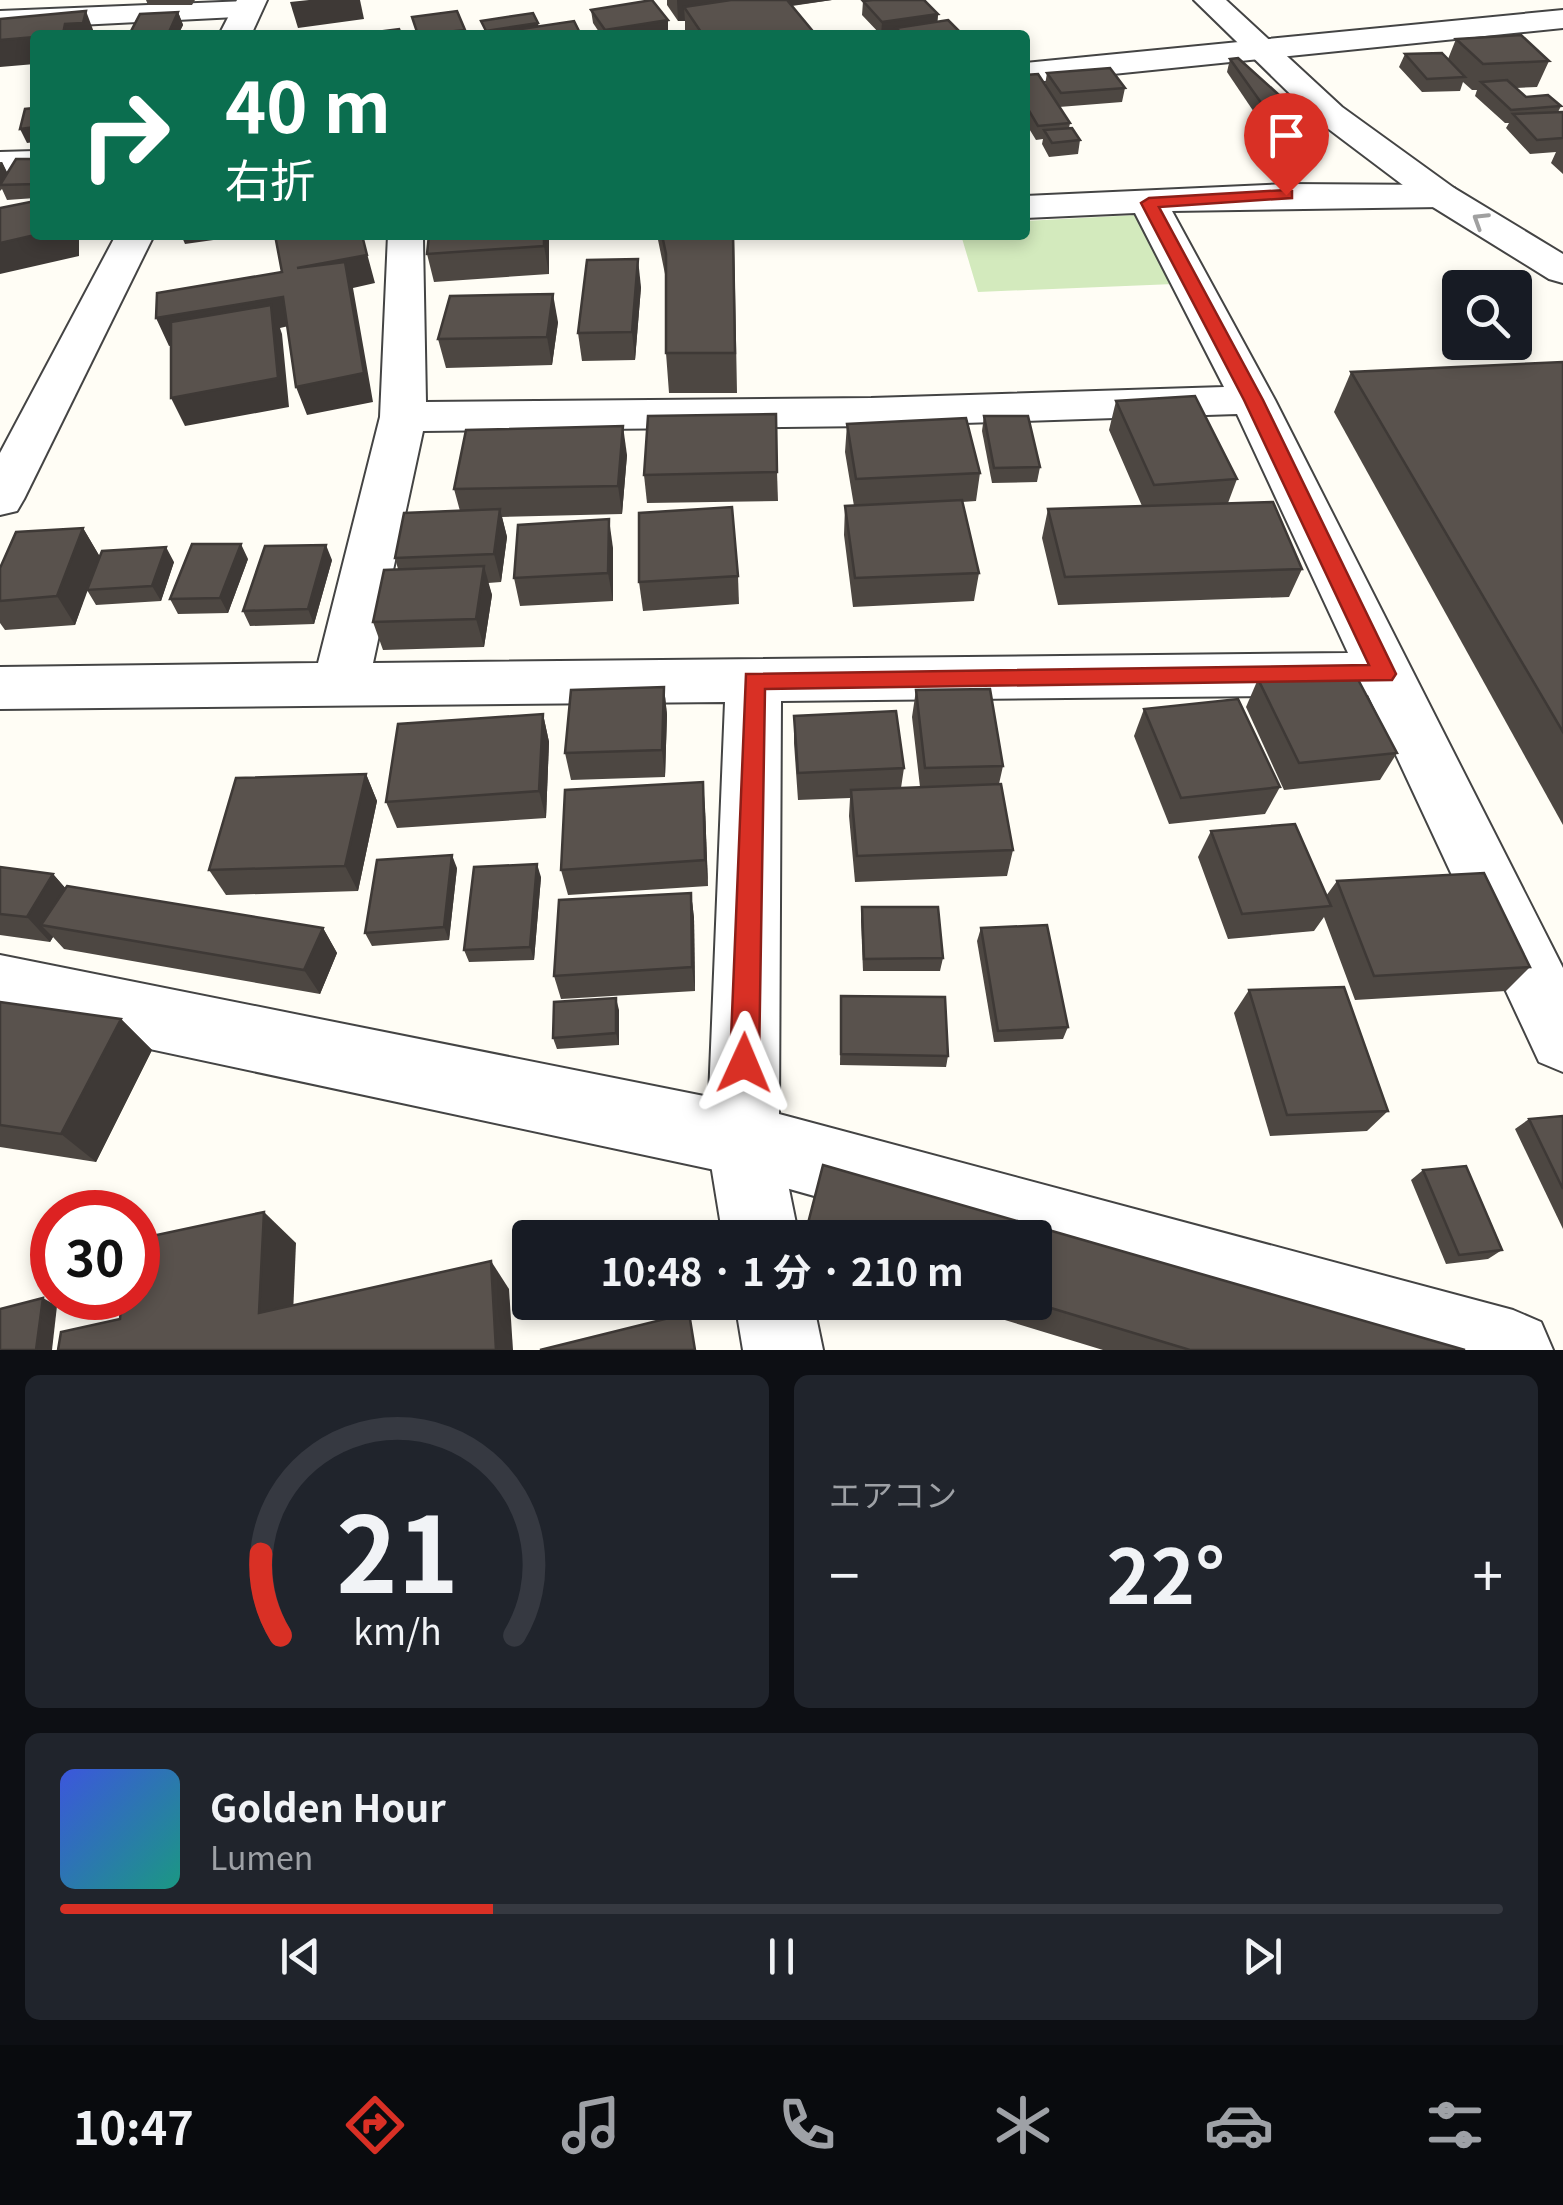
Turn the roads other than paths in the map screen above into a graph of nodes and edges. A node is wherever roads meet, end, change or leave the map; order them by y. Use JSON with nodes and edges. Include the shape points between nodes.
{"nodes":[{"id":1,"x":1209,"y":0,"type":"edge"},
{"id":2,"x":1273,"y":11,"type":"dead end"},
{"id":3,"x":245,"y":15,"type":"edge"},
{"id":4,"x":1563,"y":19,"type":"edge"},
{"id":5,"x":0,"y":20,"type":"edge"},
{"id":6,"x":1310,"y":46,"type":"junction"},
{"id":7,"x":1260,"y":50,"type":"junction"},
{"id":8,"x":1338,"y":71,"type":"dead end"},
{"id":9,"x":1030,"y":73,"type":"edge"},
{"id":10,"x":30,"y":162,"type":"edge"},
{"id":11,"x":0,"y":163,"type":"edge"},
{"id":12,"x":1441,"y":196,"type":"junction"},
{"id":13,"x":1149,"y":203,"type":"junction"},
{"id":14,"x":1030,"y":208,"type":"edge"},
{"id":15,"x":132,"y":240,"type":"edge"},
{"id":16,"x":411,"y":240,"type":"edge"},
{"id":17,"x":1563,"y":271,"type":"edge"},
{"id":18,"x":1253,"y":400,"type":"junction"},
{"id":19,"x":403,"y":418,"type":"junction"},
{"id":20,"x":0,"y":499,"type":"edge"},
{"id":21,"x":1384,"y":674,"type":"junction"},
{"id":22,"x":754,"y":680,"type":"junction"},
{"id":23,"x":342,"y":684,"type":"junction"},
{"id":24,"x":0,"y":688,"type":"edge"},
{"id":25,"x":0,"y":986,"type":"edge"},
{"id":26,"x":1563,"y":1039,"type":"edge"},
{"id":27,"x":743,"y":1140,"type":"junction"},
{"id":28,"x":758,"y":1220,"type":"edge"},
{"id":29,"x":777,"y":1320,"type":"edge"},
{"id":30,"x":783,"y":1350,"type":"edge"},
{"id":31,"x":1513,"y":1350,"type":"edge"}],
"edges":[{"from":1,"to":7,"type":"street"},
{"from":2,"to":6,"type":"street"},
{"from":3,"to":5,"type":"street"},
{"from":4,"to":6,"type":"street"},
{"from":6,"to":7,"type":"street"},
{"from":6,"to":8,"type":"street"},
{"from":7,"to":9,"type":"street"},
{"from":7,"to":12,"type":"street","via":[[1330,114]]},
{"from":10,"to":11,"type":"street"},
{"from":12,"to":13,"type":"street"},
{"from":17,"to":12,"type":"street","one_way":true},
{"from":13,"to":14,"type":"street"},
{"from":13,"to":18,"type":"street"},
{"from":15,"to":20,"type":"street"},
{"from":16,"to":19,"type":"street"},
{"from":18,"to":19,"type":"street"},
{"from":18,"to":21,"type":"street"},
{"from":19,"to":23,"type":"street"},
{"from":21,"to":22,"type":"street"},
{"from":21,"to":26,"type":"street"},
{"from":22,"to":23,"type":"street"},
{"from":22,"to":27,"type":"street"},
{"from":23,"to":24,"type":"street"},
{"from":25,"to":27,"type":"street"},
{"from":27,"to":28,"type":"street"},
{"from":27,"to":31,"type":"street"},
{"from":29,"to":30,"type":"street"}]}
